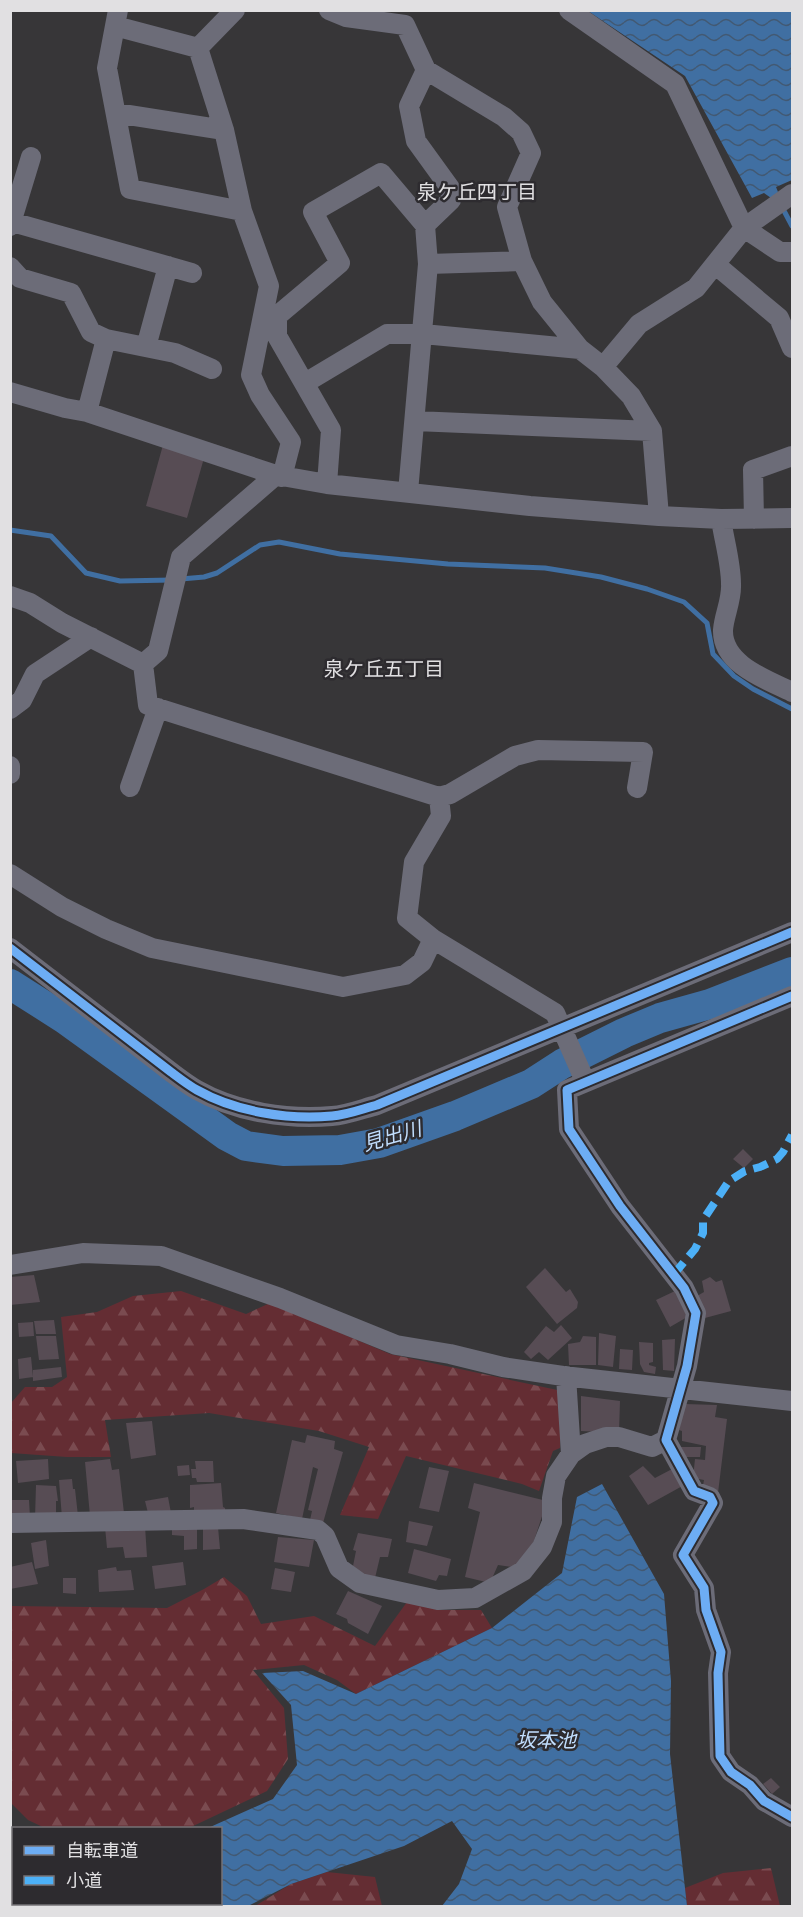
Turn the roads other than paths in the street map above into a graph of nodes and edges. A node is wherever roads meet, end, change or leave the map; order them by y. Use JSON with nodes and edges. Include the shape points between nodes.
{"nodes":[{"id":1,"x":235,"y":10,"type":"edge"},
{"id":2,"x":329,"y":10,"type":"edge"},
{"id":3,"x":568,"y":10,"type":"edge"},
{"id":4,"x":116,"y":18,"type":"edge"},
{"id":5,"x":408,"y":18,"type":"edge"},
{"id":6,"x":198,"y":48,"type":"junction"},
{"id":7,"x":426,"y":70,"type":"junction"},
{"id":8,"x":116,"y":113,"type":"junction"},
{"id":9,"x":225,"y":130,"type":"junction"},
{"id":10,"x":31,"y":157,"type":"dead end"},
{"id":11,"x":792,"y":195,"type":"edge"},
{"id":12,"x":242,"y":211,"type":"junction"},
{"id":13,"x":11,"y":224,"type":"edge"},
{"id":14,"x":425,"y":225,"type":"junction"},
{"id":15,"x":744,"y":228,"type":"junction"},
{"id":16,"x":792,"y":252,"type":"edge"},
{"id":17,"x":522,"y":261,"type":"junction"},
{"id":18,"x":428,"y":264,"type":"junction"},
{"id":19,"x":716,"y":265,"type":"junction"},
{"id":20,"x":168,"y":266,"type":"junction"},
{"id":21,"x":10,"y":267,"type":"edge"},
{"id":22,"x":192,"y":273,"type":"dead end"},
{"id":23,"x":423,"y":334,"type":"junction"},
{"id":24,"x":106,"y":339,"type":"junction"},
{"id":25,"x":146,"y":347,"type":"junction"},
{"id":26,"x":792,"y":348,"type":"edge"},
{"id":27,"x":580,"y":349,"type":"junction"},
{"id":28,"x":603,"y":367,"type":"junction"},
{"id":29,"x":212,"y":369,"type":"dead end"},
{"id":30,"x":305,"y":383,"type":"junction"},
{"id":31,"x":10,"y":392,"type":"edge"},
{"id":32,"x":87,"y":412,"type":"junction"},
{"id":33,"x":415,"y":421,"type":"junction"},
{"id":34,"x":652,"y":431,"type":"junction"},
{"id":35,"x":792,"y":456,"type":"edge"},
{"id":36,"x":279,"y":476,"type":"junction"},
{"id":37,"x":327,"y":484,"type":"junction"},
{"id":38,"x":408,"y":492,"type":"junction"},
{"id":39,"x":659,"y":516,"type":"junction"},
{"id":40,"x":792,"y":518,"type":"edge"},
{"id":41,"x":721,"y":519,"type":"junction"},
{"id":42,"x":753,"y":519,"type":"junction"},
{"id":43,"x":10,"y":596,"type":"edge"},
{"id":44,"x":91,"y":637,"type":"junction"},
{"id":45,"x":143,"y":664,"type":"junction"},
{"id":46,"x":792,"y":693,"type":"edge"},
{"id":47,"x":158,"y":708,"type":"junction"},
{"id":48,"x":10,"y":709,"type":"edge"},
{"id":49,"x":10,"y":766,"type":"edge"},
{"id":50,"x":10,"y":774,"type":"edge"},
{"id":51,"x":130,"y":787,"type":"dead end"},
{"id":52,"x":637,"y":788,"type":"dead end"},
{"id":53,"x":439,"y":797,"type":"junction"},
{"id":54,"x":10,"y":874,"type":"edge"},
{"id":55,"x":792,"y":932,"type":"edge"},
{"id":56,"x":433,"y":939,"type":"junction"},
{"id":57,"x":10,"y":948,"type":"edge"},
{"id":58,"x":792,"y":996,"type":"edge"},
{"id":59,"x":562,"y":1027,"type":"junction"},
{"id":60,"x":585,"y":1081,"type":"junction"},
{"id":61,"x":10,"y":1265,"type":"edge"},
{"id":62,"x":566,"y":1376,"type":"junction"},
{"id":63,"x":678,"y":1389,"type":"junction"},
{"id":64,"x":792,"y":1401,"type":"edge"},
{"id":65,"x":666,"y":1440,"type":"junction"},
{"id":66,"x":571,"y":1454,"type":"junction"},
{"id":67,"x":10,"y":1523,"type":"edge"},
{"id":68,"x":792,"y":1816,"type":"edge"}],
"edges":[{"from":1,"to":6,"type":"street"},
{"from":2,"to":5,"type":"street","via":[[346,16]]},
{"from":3,"to":15,"type":"street","via":[[675,84]]},
{"from":4,"to":6,"type":"street"},
{"from":4,"to":8,"type":"street","via":[[107,68]]},
{"from":5,"to":7,"type":"street"},
{"from":6,"to":9,"type":"street"},
{"from":7,"to":14,"type":"street","via":[[409,106],[416,141],[450,188],[451,200]]},
{"from":7,"to":17,"type":"street","via":[[504,117],[521,132],[531,153],[507,207]]},
{"from":8,"to":9,"type":"street"},
{"from":8,"to":12,"type":"street","via":[[130,189]]},
{"from":9,"to":12,"type":"street"},
{"from":10,"to":13,"type":"street"},
{"from":11,"to":15,"type":"street"},
{"from":12,"to":36,"type":"street","via":[[269,286],[251,375],[291,442]]},
{"from":13,"to":20,"type":"street"},
{"from":14,"to":18,"type":"street"},
{"from":14,"to":30,"type":"street","via":[[381,173],[313,212],[340,263],[277,316],[277,336]]},
{"from":15,"to":16,"type":"street","via":[[780,252]]},
{"from":15,"to":19,"type":"street"},
{"from":17,"to":18,"type":"street"},
{"from":17,"to":27,"type":"street","via":[[542,302]]},
{"from":18,"to":23,"type":"street"},
{"from":19,"to":26,"type":"street","via":[[779,318]]},
{"from":19,"to":28,"type":"street","via":[[696,288],[639,324]]},
{"from":20,"to":22,"type":"street"},
{"from":20,"to":25,"type":"street"},
{"from":21,"to":24,"type":"street","via":[[20,278],[70,293],[90,332]]},
{"from":23,"to":27,"type":"street"},
{"from":23,"to":30,"type":"street","via":[[387,334]]},
{"from":23,"to":33,"type":"street"},
{"from":24,"to":25,"type":"street"},
{"from":24,"to":32,"type":"street"},
{"from":25,"to":29,"type":"street","via":[[175,353]]},
{"from":27,"to":28,"type":"street"},
{"from":28,"to":34,"type":"street","via":[[631,396]]},
{"from":30,"to":37,"type":"street","via":[[331,430]]},
{"from":31,"to":32,"type":"street"},
{"from":32,"to":36,"type":"street"},
{"from":33,"to":34,"type":"street"},
{"from":33,"to":38,"type":"street"},
{"from":34,"to":39,"type":"street"},
{"from":35,"to":42,"type":"street","via":[[753,470]]},
{"from":36,"to":37,"type":"street"},
{"from":36,"to":45,"type":"street","via":[[181,557],[158,651]]},
{"from":37,"to":38,"type":"street"},
{"from":38,"to":39,"type":"street"},
{"from":39,"to":41,"type":"street"},
{"from":40,"to":42,"type":"street"},
{"from":41,"to":42,"type":"street"},
{"from":41,"to":46,"type":"street","via":[[731,584],[723,630],[725,644],[735,660]]},
{"from":43,"to":44,"type":"street"},
{"from":44,"to":45,"type":"street"},
{"from":44,"to":48,"type":"street","via":[[35,674],[22,700]]},
{"from":45,"to":47,"type":"street","via":[[148,705]]},
{"from":47,"to":51,"type":"street"},
{"from":47,"to":53,"type":"street"},
{"from":49,"to":50,"type":"street"},
{"from":52,"to":53,"type":"street","via":[[642,752],[538,750],[515,756]]},
{"from":53,"to":56,"type":"street","via":[[441,816],[414,862],[407,918]]},
{"from":54,"to":56,"type":"street","via":[[62,907],[152,948],[343,987],[405,975],[422,962]]},
{"from":55,"to":59,"type":"street"},
{"from":56,"to":59,"type":"street","via":[[555,1013]]},
{"from":57,"to":59,"type":"street","via":[[198,1091],[270,1114],[334,1116],[377,1105]]},
{"from":58,"to":60,"type":"street"},
{"from":59,"to":60,"type":"street"},
{"from":60,"to":63,"type":"street","via":[[567,1090],[570,1129],[620,1206],[684,1288],[696,1313],[687,1366]]},
{"from":61,"to":62,"type":"street","via":[[83,1253],[161,1256],[396,1345]]},
{"from":62,"to":63,"type":"street"},
{"from":62,"to":66,"type":"street"},
{"from":63,"to":64,"type":"street"},
{"from":63,"to":65,"type":"street"},
{"from":65,"to":66,"type":"street","via":[[652,1447],[606,1437]]},
{"from":65,"to":68,"type":"street","via":[[694,1491],[710,1497],[713,1503],[683,1555],[704,1588],[706,1610],[721,1652],[720,1756],[731,1772],[764,1801]]},
{"from":66,"to":67,"type":"street","via":[[556,1476],[552,1522],[542,1547],[523,1571],[476,1598],[438,1600],[360,1583],[339,1568],[325,1536],[318,1530],[243,1519]]}]}
